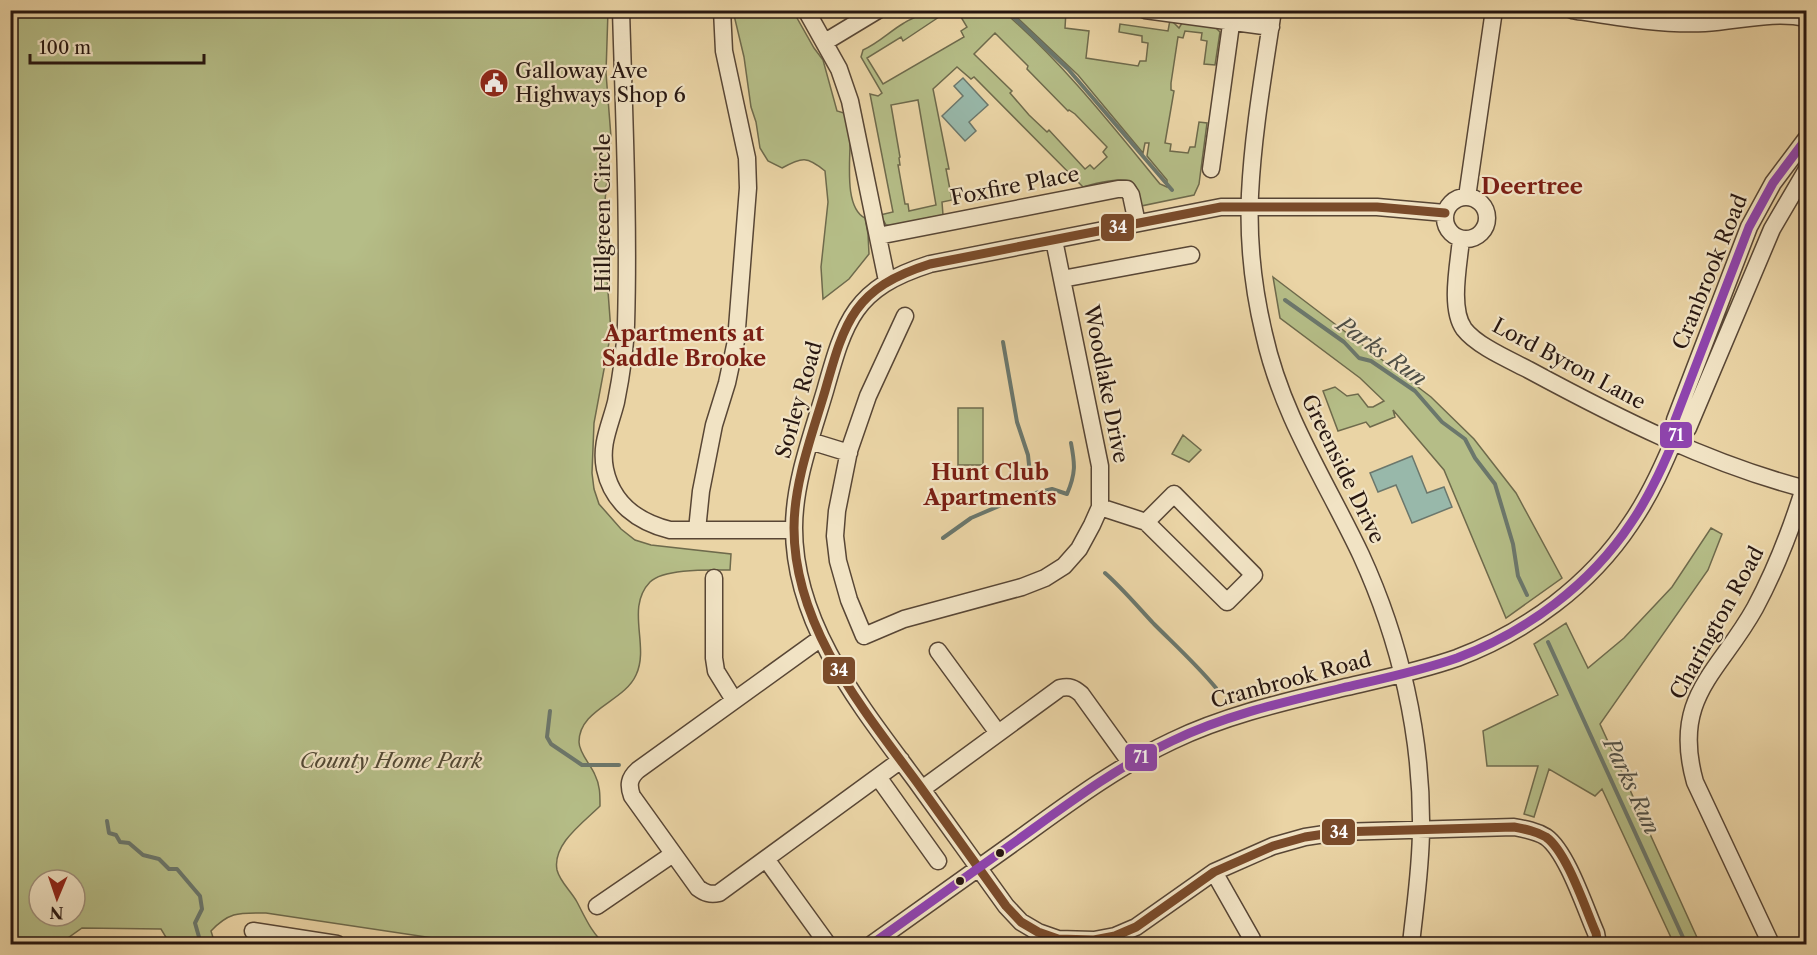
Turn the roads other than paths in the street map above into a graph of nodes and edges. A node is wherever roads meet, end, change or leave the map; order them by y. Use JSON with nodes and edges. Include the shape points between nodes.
{"nodes":[{"id":1,"x":621,"y":10,"type":"edge"},
{"id":2,"x":722,"y":10,"type":"edge"},
{"id":3,"x":806,"y":10,"type":"edge"},
{"id":4,"x":878,"y":10,"type":"edge"},
{"id":5,"x":1145,"y":10,"type":"edge"},
{"id":6,"x":1494,"y":10,"type":"edge"},
{"id":7,"x":1572,"y":10,"type":"edge"},
{"id":8,"x":1232,"y":16,"type":"edge"},
{"id":9,"x":1806,"y":18,"type":"edge"},
{"id":10,"x":1272,"y":19,"type":"edge"},
{"id":11,"x":825,"y":42,"type":"junction"},
{"id":12,"x":1806,"y":138,"type":"edge"},
{"id":13,"x":1211,"y":169,"type":"dead end"},
{"id":14,"x":1806,"y":171,"type":"edge"},
{"id":15,"x":1467,"y":197,"type":"junction"},
{"id":16,"x":1250,"y":206,"type":"junction"},
{"id":17,"x":1445,"y":213,"type":"junction"},
{"id":18,"x":1137,"y":223,"type":"junction"},
{"id":19,"x":878,"y":236,"type":"junction"},
{"id":20,"x":1461,"y":239,"type":"junction"},
{"id":21,"x":1054,"y":240,"type":"junction"},
{"id":22,"x":1191,"y":255,"type":"dead end"},
{"id":23,"x":1062,"y":279,"type":"junction"},
{"id":24,"x":886,"y":280,"type":"junction"},
{"id":25,"x":905,"y":316,"type":"dead end"},
{"id":26,"x":1676,"y":436,"type":"junction"},
{"id":27,"x":810,"y":441,"type":"junction"},
{"id":28,"x":849,"y":453,"type":"junction"},
{"id":29,"x":1805,"y":489,"type":"edge"},
{"id":30,"x":1100,"y":507,"type":"junction"},
{"id":31,"x":1146,"y":522,"type":"junction"},
{"id":32,"x":794,"y":530,"type":"junction"},
{"id":33,"x":697,"y":531,"type":"junction"},
{"id":34,"x":714,"y":578,"type":"dead end"},
{"id":35,"x":821,"y":638,"type":"junction"},
{"id":36,"x":938,"y":651,"type":"dead end"},
{"id":37,"x":1402,"y":674,"type":"junction"},
{"id":38,"x":734,"y":700,"type":"junction"},
{"id":39,"x":998,"y":733,"type":"junction"},
{"id":40,"x":901,"y":760,"type":"junction"},
{"id":41,"x":1130,"y":762,"type":"junction"},
{"id":42,"x":878,"y":777,"type":"junction"},
{"id":43,"x":922,"y":789,"type":"junction"},
{"id":44,"x":1421,"y":829,"type":"junction"},
{"id":45,"x":673,"y":854,"type":"junction"},
{"id":46,"x":766,"y":860,"type":"junction"},
{"id":47,"x":938,"y":861,"type":"dead end"},
{"id":48,"x":978,"y":868,"type":"junction"},
{"id":49,"x":1214,"y":872,"type":"junction"},
{"id":50,"x":597,"y":906,"type":"dead end"},
{"id":51,"x":253,"y":931,"type":"dead end"},
{"id":52,"x":1252,"y":939,"type":"dead end"},
{"id":53,"x":826,"y":942,"type":"dead end"},
{"id":54,"x":337,"y":945,"type":"edge"},
{"id":55,"x":872,"y":945,"type":"edge"},
{"id":56,"x":1411,"y":945,"type":"edge"},
{"id":57,"x":1598,"y":945,"type":"edge"},
{"id":58,"x":1770,"y":945,"type":"edge"}],
"edges":[{"from":1,"to":33,"type":"street","name":"Hillgreen Circle","via":[[626,327],[622,376],[604,438],[605,470],[618,499],[640,520],[670,530]]},
{"from":2,"to":33,"type":"street","via":[[724,51],[747,158],[748,188],[736,341],[705,469]]},
{"from":3,"to":11,"type":"street"},
{"from":4,"to":11,"type":"street"},
{"from":5,"to":8,"type":"street"},
{"from":6,"to":15,"type":"street"},
{"from":7,"to":9,"type":"street","via":[[1666,23],[1779,15]]},
{"from":8,"to":10,"type":"street"},
{"from":8,"to":13,"type":"street"},
{"from":10,"to":16,"type":"street","name":"Greenside Drive"},
{"from":11,"to":19,"type":"street","via":[[850,102]]},
{"from":12,"to":26,"type":"street","name":"Cranbrook Road","via":[[1773,183],[1749,228],[1674,420]]},
{"from":14,"to":26,"type":"street","name":"Cranbrook Road","via":[[1772,230],[1688,428]]},
{"from":15,"to":17,"type":"street","via":[[1452,202]]},
{"from":15,"to":20,"type":"street","via":[[1483,205],[1487,220],[1478,236]]},
{"from":16,"to":17,"type":"street","name":"Sorley Road","via":[[1377,207]]},
{"from":16,"to":18,"type":"street","name":"Sorley Road","via":[[1221,207]]},
{"from":16,"to":37,"type":"street","name":"Greenside Drive","via":[[1258,306],[1278,383],[1298,433],[1370,576]]},
{"from":17,"to":20,"type":"street","via":[[1449,231]]},
{"from":18,"to":19,"type":"street","name":"Foxfire Place","via":[[1131,195],[1127,189],[1118,189]]},
{"from":18,"to":21,"type":"street","name":"Sorley Road"},
{"from":19,"to":24,"type":"street"},
{"from":20,"to":26,"type":"street","name":"Lord Byron Lane","via":[[1456,308],[1472,337],[1602,409]]},
{"from":21,"to":23,"type":"street","name":"Woodlake Drive"},
{"from":21,"to":24,"type":"street","name":"Sorley Road","via":[[930,264]]},
{"from":22,"to":23,"type":"street"},
{"from":23,"to":30,"type":"street","name":"Woodlake Drive","via":[[1098,449]]},
{"from":24,"to":27,"type":"street","name":"Sorley Road","via":[[853,313],[840,338]]},
{"from":25,"to":28,"type":"street","via":[[868,396]]},
{"from":26,"to":29,"type":"street","name":"Lord Byron Lane","via":[[1756,474]]},
{"from":26,"to":37,"type":"street","name":"Cranbrook Road","via":[[1632,523],[1568,593],[1501,639],[1460,657]]},
{"from":27,"to":28,"type":"street"},
{"from":27,"to":32,"type":"street","name":"Sorley Road","via":[[798,487]]},
{"from":28,"to":30,"type":"street","name":"Woodlake Drive","via":[[835,536],[849,600],[864,636],[904,619],[1044,578],[1064,566],[1079,549]]},
{"from":29,"to":58,"type":"street","name":"Charington Road","via":[[1768,584],[1702,687],[1689,723],[1689,759],[1695,782]]},
{"from":30,"to":31,"type":"street"},
{"from":31,"to":31,"type":"street","via":[[1174,494],[1254,575],[1227,602]]},
{"from":32,"to":33,"type":"street","name":"Hillgreen Circle"},
{"from":32,"to":35,"type":"street","name":"Sorley Road","via":[[797,565]]},
{"from":34,"to":38,"type":"street","via":[[715,665]]},
{"from":35,"to":38,"type":"street"},
{"from":35,"to":40,"type":"street","name":"Sorley Road","via":[[856,697]]},
{"from":36,"to":39,"type":"street"},
{"from":37,"to":41,"type":"street","name":"Cranbrook Road","via":[[1239,714]]},
{"from":37,"to":44,"type":"street","name":"Greenside Drive","via":[[1417,748]]},
{"from":38,"to":45,"type":"street","via":[[631,776],[632,796]]},
{"from":39,"to":41,"type":"street","via":[[1060,688],[1074,688]]},
{"from":39,"to":43,"type":"street"},
{"from":40,"to":42,"type":"street"},
{"from":40,"to":43,"type":"street","name":"Sorley Road"},
{"from":41,"to":48,"type":"street","name":"Cranbrook Road"},
{"from":42,"to":46,"type":"street"},
{"from":42,"to":47,"type":"street"},
{"from":43,"to":48,"type":"street","name":"Sorley Road"},
{"from":44,"to":49,"type":"street","name":"Sorley Road","via":[[1305,837],[1244,856]]},
{"from":44,"to":56,"type":"street","name":"Greenside Drive"},
{"from":44,"to":57,"type":"street","name":"Sorley Road","via":[[1514,827],[1546,837],[1562,854]]},
{"from":45,"to":46,"type":"street","via":[[698,888],[711,894]]},
{"from":45,"to":50,"type":"street"},
{"from":46,"to":53,"type":"street"},
{"from":48,"to":49,"type":"street","name":"Sorley Road","via":[[1021,922],[1048,935],[1075,941],[1115,936],[1136,927]]},
{"from":48,"to":55,"type":"street","name":"Cranbrook Road"},
{"from":49,"to":52,"type":"street"},
{"from":51,"to":54,"type":"street"}]}
